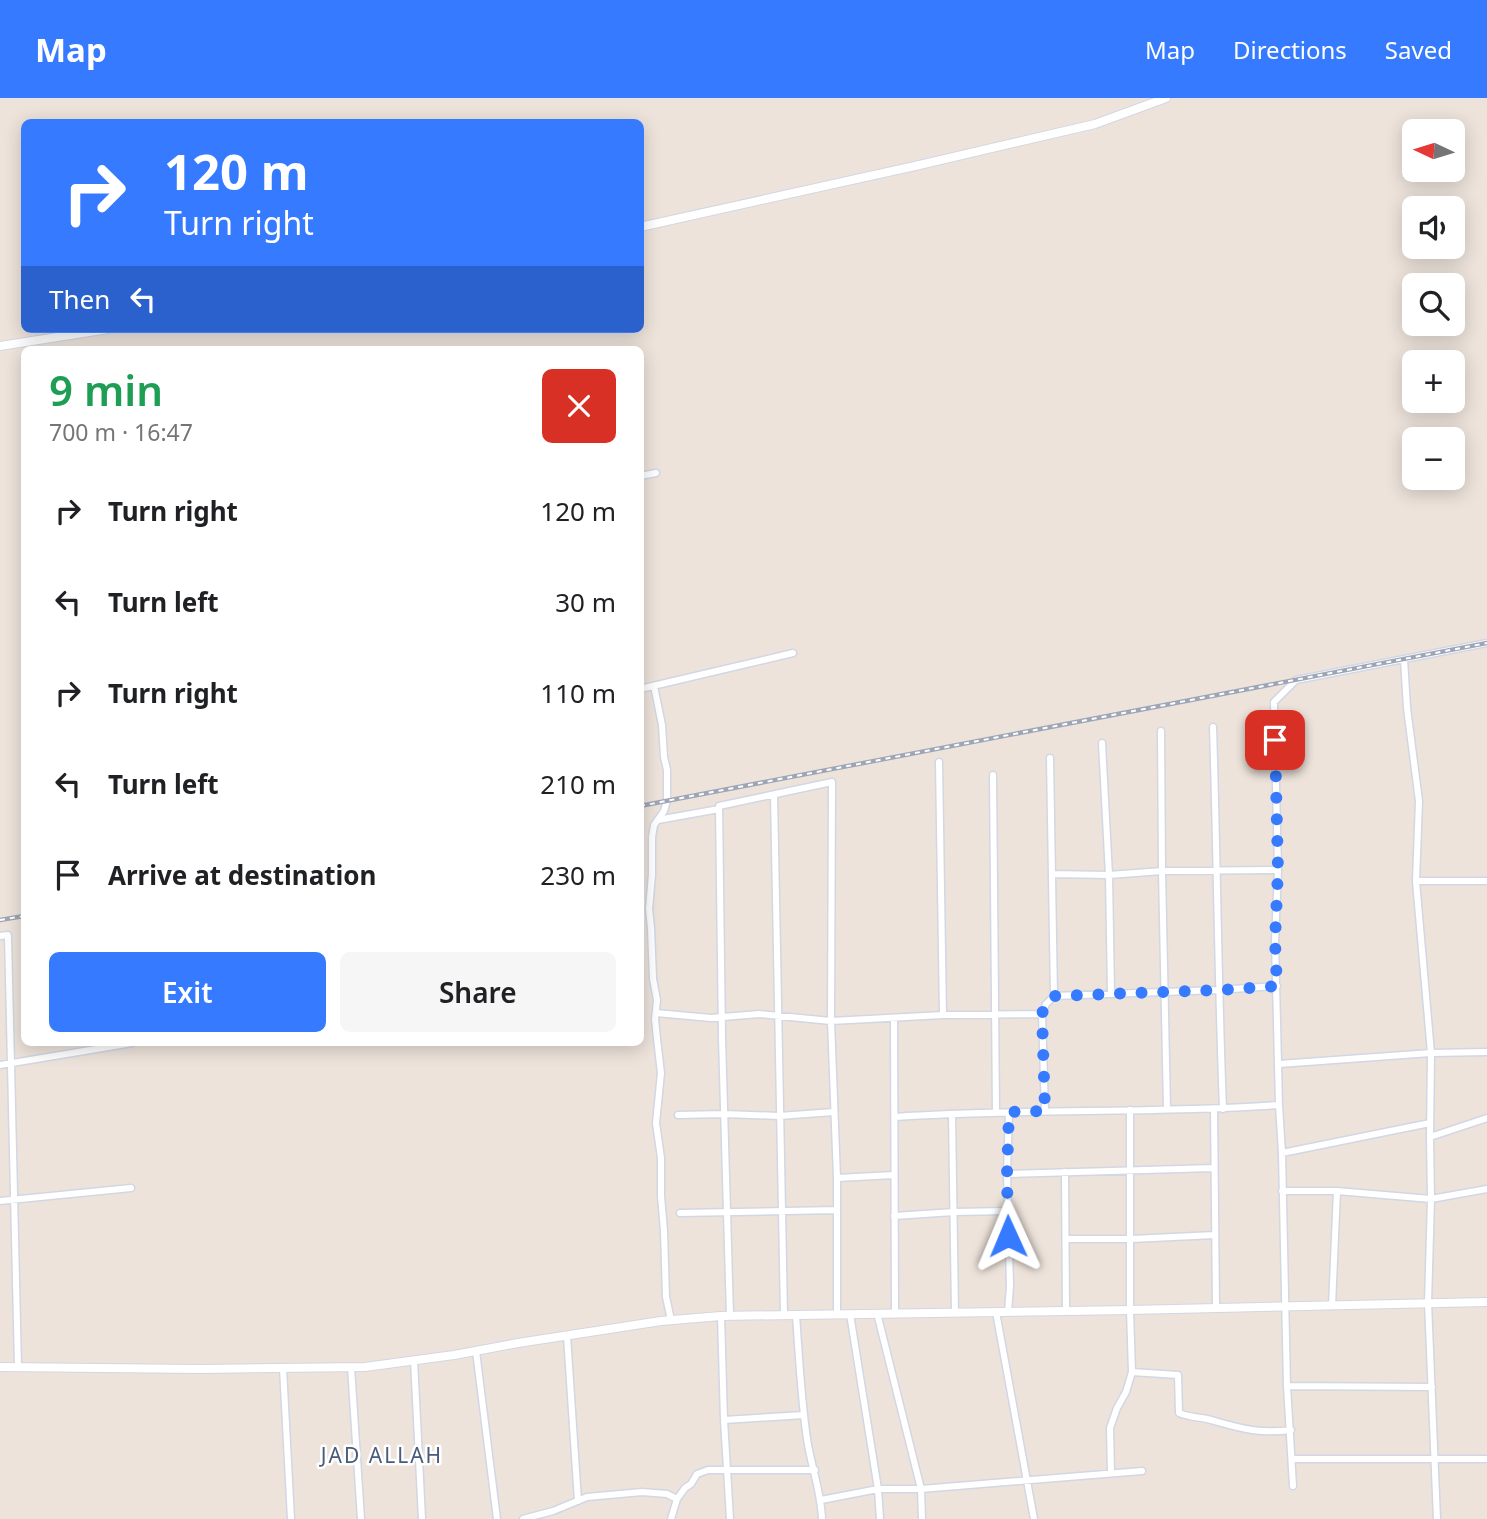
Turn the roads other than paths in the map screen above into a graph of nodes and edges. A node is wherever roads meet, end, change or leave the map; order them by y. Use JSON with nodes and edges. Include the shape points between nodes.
{"nodes":[{"id":1,"x":1167,"y":98,"type":"edge"},
{"id":2,"x":644,"y":227,"type":"edge"},
{"id":3,"x":83,"y":333,"type":"edge"},
{"id":4,"x":0,"y":346,"type":"edge"},
{"id":5,"x":656,"y":473,"type":"dead end"},
{"id":6,"x":644,"y":475,"type":"edge"},
{"id":7,"x":1487,"y":643,"type":"edge"},
{"id":8,"x":793,"y":653,"type":"dead end"},
{"id":9,"x":1404,"y":659,"type":"junction"},
{"id":10,"x":654,"y":686,"type":"junction"},
{"id":11,"x":644,"y":688,"type":"edge"},
{"id":12,"x":1213,"y":727,"type":"dead end"},
{"id":13,"x":1161,"y":731,"type":"dead end"},
{"id":14,"x":1102,"y":743,"type":"dead end"},
{"id":15,"x":1050,"y":758,"type":"dead end"},
{"id":16,"x":939,"y":762,"type":"dead end"},
{"id":17,"x":993,"y":775,"type":"dead end"},
{"id":18,"x":774,"y":795,"type":"junction"},
{"id":19,"x":719,"y":809,"type":"junction"},
{"id":20,"x":658,"y":820,"type":"junction"},
{"id":21,"x":1278,"y":870,"type":"junction"},
{"id":22,"x":1162,"y":871,"type":"junction"},
{"id":23,"x":1217,"y":872,"type":"junction"},
{"id":24,"x":1052,"y":874,"type":"junction"},
{"id":25,"x":1109,"y":875,"type":"junction"},
{"id":26,"x":1416,"y":881,"type":"junction"},
{"id":27,"x":1487,"y":881,"type":"edge"},
{"id":28,"x":0,"y":936,"type":"edge"},
{"id":29,"x":1277,"y":986,"type":"junction"},
{"id":30,"x":1219,"y":990,"type":"junction"},
{"id":31,"x":1165,"y":992,"type":"junction"},
{"id":32,"x":1111,"y":993,"type":"junction"},
{"id":33,"x":1054,"y":996,"type":"junction"},
{"id":34,"x":656,"y":1013,"type":"junction"},
{"id":35,"x":1042,"y":1014,"type":"junction"},
{"id":36,"x":778,"y":1015,"type":"junction"},
{"id":37,"x":943,"y":1015,"type":"junction"},
{"id":38,"x":995,"y":1015,"type":"junction"},
{"id":39,"x":722,"y":1017,"type":"junction"},
{"id":40,"x":894,"y":1018,"type":"junction"},
{"id":41,"x":831,"y":1021,"type":"junction"},
{"id":42,"x":115,"y":1046,"type":"edge"},
{"id":43,"x":1431,"y":1052,"type":"junction"},
{"id":44,"x":1487,"y":1052,"type":"edge"},
{"id":45,"x":11,"y":1064,"type":"junction"},
{"id":46,"x":1279,"y":1064,"type":"junction"},
{"id":47,"x":0,"y":1065,"type":"edge"},
{"id":48,"x":1279,"y":1105,"type":"junction"},
{"id":49,"x":1167,"y":1109,"type":"junction"},
{"id":50,"x":1214,"y":1109,"type":"junction"},
{"id":51,"x":1223,"y":1109,"type":"junction"},
{"id":52,"x":1130,"y":1110,"type":"junction"},
{"id":53,"x":1045,"y":1111,"type":"junction"},
{"id":54,"x":834,"y":1112,"type":"junction"},
{"id":55,"x":996,"y":1112,"type":"junction"},
{"id":56,"x":1009,"y":1112,"type":"junction"},
{"id":57,"x":725,"y":1114,"type":"junction"},
{"id":58,"x":951,"y":1114,"type":"junction"},
{"id":59,"x":678,"y":1115,"type":"dead end"},
{"id":60,"x":779,"y":1116,"type":"junction"},
{"id":61,"x":895,"y":1117,"type":"junction"},
{"id":62,"x":1487,"y":1118,"type":"edge"},
{"id":63,"x":1430,"y":1123,"type":"junction"},
{"id":64,"x":1430,"y":1137,"type":"junction"},
{"id":65,"x":1282,"y":1153,"type":"junction"},
{"id":66,"x":1214,"y":1168,"type":"junction"},
{"id":67,"x":1131,"y":1170,"type":"junction"},
{"id":68,"x":1065,"y":1172,"type":"junction"},
{"id":69,"x":1007,"y":1174,"type":"junction"},
{"id":70,"x":894,"y":1175,"type":"junction"},
{"id":71,"x":837,"y":1178,"type":"junction"},
{"id":72,"x":131,"y":1188,"type":"dead end"},
{"id":73,"x":1487,"y":1189,"type":"edge"},
{"id":74,"x":1282,"y":1191,"type":"junction"},
{"id":75,"x":1337,"y":1191,"type":"junction"},
{"id":76,"x":1431,"y":1199,"type":"junction"},
{"id":77,"x":14,"y":1200,"type":"junction"},
{"id":78,"x":0,"y":1201,"type":"edge"},
{"id":79,"x":836,"y":1210,"type":"junction"},
{"id":80,"x":728,"y":1211,"type":"junction"},
{"id":81,"x":781,"y":1211,"type":"junction"},
{"id":82,"x":1007,"y":1211,"type":"junction"},
{"id":83,"x":954,"y":1212,"type":"junction"},
{"id":84,"x":680,"y":1213,"type":"dead end"},
{"id":85,"x":894,"y":1216,"type":"junction"},
{"id":86,"x":1214,"y":1235,"type":"junction"},
{"id":87,"x":1066,"y":1239,"type":"junction"},
{"id":88,"x":1131,"y":1239,"type":"junction"},
{"id":89,"x":1487,"y":1302,"type":"edge"},
{"id":90,"x":1428,"y":1303,"type":"junction"},
{"id":91,"x":1285,"y":1306,"type":"junction"},
{"id":92,"x":1332,"y":1306,"type":"junction"},
{"id":93,"x":1216,"y":1307,"type":"junction"},
{"id":94,"x":1130,"y":1310,"type":"junction"},
{"id":95,"x":1066,"y":1311,"type":"junction"},
{"id":96,"x":955,"y":1312,"type":"junction"},
{"id":97,"x":996,"y":1312,"type":"junction"},
{"id":98,"x":1008,"y":1312,"type":"junction"},
{"id":99,"x":877,"y":1313,"type":"junction"},
{"id":100,"x":895,"y":1313,"type":"junction"},
{"id":101,"x":837,"y":1314,"type":"junction"},
{"id":102,"x":850,"y":1314,"type":"junction"},
{"id":103,"x":784,"y":1315,"type":"junction"},
{"id":104,"x":796,"y":1315,"type":"junction"},
{"id":105,"x":726,"y":1316,"type":"junction"},
{"id":106,"x":671,"y":1320,"type":"junction"},
{"id":107,"x":567,"y":1336,"type":"junction"},
{"id":108,"x":475,"y":1351,"type":"junction"},
{"id":109,"x":414,"y":1360,"type":"junction"},
{"id":110,"x":0,"y":1367,"type":"edge"},
{"id":111,"x":18,"y":1367,"type":"junction"},
{"id":112,"x":351,"y":1367,"type":"junction"},
{"id":113,"x":283,"y":1368,"type":"junction"},
{"id":114,"x":1132,"y":1372,"type":"junction"},
{"id":115,"x":1287,"y":1386,"type":"junction"},
{"id":116,"x":1432,"y":1387,"type":"junction"},
{"id":117,"x":803,"y":1415,"type":"junction"},
{"id":118,"x":724,"y":1420,"type":"junction"},
{"id":119,"x":1290,"y":1430,"type":"junction"},
{"id":120,"x":1293,"y":1458,"type":"junction"},
{"id":121,"x":1434,"y":1459,"type":"junction"},
{"id":122,"x":1487,"y":1459,"type":"edge"},
{"id":123,"x":815,"y":1470,"type":"junction"},
{"id":124,"x":728,"y":1471,"type":"junction"},
{"id":125,"x":1142,"y":1471,"type":"dead end"},
{"id":126,"x":1111,"y":1473,"type":"junction"},
{"id":127,"x":1026,"y":1480,"type":"junction"},
{"id":128,"x":1293,"y":1486,"type":"dead end"},
{"id":129,"x":878,"y":1489,"type":"junction"},
{"id":130,"x":921,"y":1489,"type":"junction"},
{"id":131,"x":677,"y":1499,"type":"junction"},
{"id":132,"x":821,"y":1500,"type":"junction"},
{"id":133,"x":578,"y":1501,"type":"junction"},
{"id":134,"x":290,"y":1519,"type":"edge"},
{"id":135,"x":361,"y":1519,"type":"edge"},
{"id":136,"x":422,"y":1519,"type":"edge"},
{"id":137,"x":497,"y":1519,"type":"edge"},
{"id":138,"x":523,"y":1519,"type":"edge"},
{"id":139,"x":671,"y":1519,"type":"edge"},
{"id":140,"x":730,"y":1519,"type":"edge"},
{"id":141,"x":822,"y":1519,"type":"edge"},
{"id":142,"x":880,"y":1519,"type":"edge"},
{"id":143,"x":922,"y":1519,"type":"edge"},
{"id":144,"x":1034,"y":1519,"type":"edge"},
{"id":145,"x":1437,"y":1519,"type":"edge"}],
"edges":[{"from":1,"to":2,"type":"street","via":[[1095,124]]},
{"from":3,"to":4,"type":"street"},
{"from":5,"to":6,"type":"street"},
{"from":7,"to":9,"type":"street"},
{"from":8,"to":10,"type":"street"},
{"from":9,"to":21,"type":"street","via":[[1296,680],[1274,702]]},
{"from":9,"to":26,"type":"street","via":[[1419,801]]},
{"from":10,"to":11,"type":"street"},
{"from":10,"to":20,"type":"street","via":[[667,771],[667,801]]},
{"from":12,"to":23,"type":"street"},
{"from":13,"to":22,"type":"street"},
{"from":14,"to":25,"type":"street"},
{"from":15,"to":24,"type":"street"},
{"from":16,"to":37,"type":"street"},
{"from":17,"to":38,"type":"street"},
{"from":18,"to":19,"type":"street"},
{"from":18,"to":36,"type":"street"},
{"from":18,"to":41,"type":"street","via":[[832,782]]},
{"from":19,"to":20,"type":"street"},
{"from":19,"to":39,"type":"street"},
{"from":20,"to":34,"type":"street","via":[[652,837],[649,908]]},
{"from":21,"to":23,"type":"street"},
{"from":21,"to":29,"type":"street"},
{"from":22,"to":23,"type":"street"},
{"from":22,"to":25,"type":"street"},
{"from":22,"to":31,"type":"street"},
{"from":23,"to":30,"type":"street"},
{"from":24,"to":25,"type":"street"},
{"from":24,"to":33,"type":"street"},
{"from":25,"to":32,"type":"street"},
{"from":26,"to":27,"type":"street"},
{"from":26,"to":43,"type":"street"},
{"from":28,"to":45,"type":"street","via":[[8,935]]},
{"from":29,"to":30,"type":"street"},
{"from":29,"to":46,"type":"street"},
{"from":30,"to":31,"type":"street"},
{"from":30,"to":51,"type":"street"},
{"from":31,"to":32,"type":"street"},
{"from":31,"to":49,"type":"street"},
{"from":32,"to":33,"type":"street"},
{"from":33,"to":35,"type":"street"},
{"from":34,"to":39,"type":"street"},
{"from":34,"to":106,"type":"street","via":[[661,1073],[656,1123]]},
{"from":35,"to":38,"type":"street"},
{"from":35,"to":53,"type":"street"},
{"from":36,"to":39,"type":"street"},
{"from":36,"to":41,"type":"street"},
{"from":36,"to":60,"type":"street"},
{"from":37,"to":38,"type":"street"},
{"from":37,"to":40,"type":"street"},
{"from":38,"to":55,"type":"street"},
{"from":39,"to":57,"type":"street"},
{"from":40,"to":41,"type":"street"},
{"from":40,"to":61,"type":"street"},
{"from":41,"to":54,"type":"street"},
{"from":42,"to":45,"type":"street"},
{"from":43,"to":44,"type":"street"},
{"from":43,"to":46,"type":"street"},
{"from":43,"to":63,"type":"street"},
{"from":45,"to":47,"type":"street"},
{"from":45,"to":77,"type":"street"},
{"from":46,"to":48,"type":"street"},
{"from":48,"to":51,"type":"street"},
{"from":48,"to":65,"type":"street"},
{"from":49,"to":50,"type":"street"},
{"from":49,"to":52,"type":"street"},
{"from":50,"to":51,"type":"street"},
{"from":50,"to":66,"type":"street"},
{"from":52,"to":53,"type":"street"},
{"from":52,"to":67,"type":"street"},
{"from":53,"to":56,"type":"street"},
{"from":54,"to":60,"type":"street"},
{"from":54,"to":71,"type":"street"},
{"from":55,"to":56,"type":"street"},
{"from":55,"to":58,"type":"street"},
{"from":56,"to":69,"type":"street"},
{"from":57,"to":59,"type":"street"},
{"from":57,"to":60,"type":"street"},
{"from":57,"to":80,"type":"street"},
{"from":58,"to":61,"type":"street"},
{"from":58,"to":83,"type":"street"},
{"from":60,"to":81,"type":"street"},
{"from":61,"to":70,"type":"street"},
{"from":62,"to":64,"type":"street"},
{"from":63,"to":64,"type":"street"},
{"from":63,"to":65,"type":"street"},
{"from":64,"to":76,"type":"street"},
{"from":65,"to":74,"type":"street"},
{"from":66,"to":67,"type":"street"},
{"from":66,"to":86,"type":"street"},
{"from":67,"to":68,"type":"street"},
{"from":67,"to":88,"type":"street"},
{"from":68,"to":69,"type":"street"},
{"from":68,"to":87,"type":"street"},
{"from":69,"to":82,"type":"street"},
{"from":70,"to":71,"type":"street"},
{"from":70,"to":85,"type":"street"},
{"from":71,"to":79,"type":"street"},
{"from":72,"to":77,"type":"street"},
{"from":73,"to":76,"type":"street"},
{"from":74,"to":75,"type":"street"},
{"from":74,"to":91,"type":"street"},
{"from":75,"to":76,"type":"street"},
{"from":75,"to":92,"type":"street"},
{"from":76,"to":90,"type":"street"},
{"from":77,"to":78,"type":"street"},
{"from":77,"to":111,"type":"street"},
{"from":79,"to":81,"type":"street"},
{"from":79,"to":101,"type":"street"},
{"from":80,"to":81,"type":"street"},
{"from":80,"to":84,"type":"street"},
{"from":80,"to":105,"type":"street"},
{"from":81,"to":103,"type":"street"},
{"from":82,"to":83,"type":"street"},
{"from":82,"to":98,"type":"street"},
{"from":83,"to":85,"type":"street"},
{"from":83,"to":96,"type":"street"},
{"from":85,"to":100,"type":"street"},
{"from":86,"to":88,"type":"street"},
{"from":86,"to":93,"type":"street"},
{"from":87,"to":88,"type":"street"},
{"from":87,"to":95,"type":"street"},
{"from":88,"to":94,"type":"street"},
{"from":89,"to":90,"type":"street"},
{"from":90,"to":92,"type":"street"},
{"from":90,"to":116,"type":"street"},
{"from":91,"to":92,"type":"street"},
{"from":91,"to":93,"type":"street"},
{"from":91,"to":115,"type":"street"},
{"from":93,"to":94,"type":"street"},
{"from":94,"to":95,"type":"street"},
{"from":94,"to":114,"type":"street"},
{"from":95,"to":98,"type":"street"},
{"from":96,"to":97,"type":"street"},
{"from":96,"to":100,"type":"street"},
{"from":97,"to":98,"type":"street"},
{"from":97,"to":127,"type":"street"},
{"from":99,"to":100,"type":"street"},
{"from":99,"to":102,"type":"street"},
{"from":99,"to":130,"type":"street"},
{"from":101,"to":102,"type":"street"},
{"from":101,"to":104,"type":"street"},
{"from":102,"to":129,"type":"street"},
{"from":103,"to":104,"type":"street"},
{"from":103,"to":105,"type":"street"},
{"from":104,"to":117,"type":"street"},
{"from":105,"to":106,"type":"street"},
{"from":105,"to":118,"type":"street"},
{"from":106,"to":107,"type":"street"},
{"from":107,"to":108,"type":"street"},
{"from":107,"to":133,"type":"street"},
{"from":108,"to":109,"type":"street"},
{"from":108,"to":137,"type":"street"},
{"from":109,"to":112,"type":"street"},
{"from":109,"to":136,"type":"street"},
{"from":110,"to":111,"type":"street"},
{"from":111,"to":113,"type":"street"},
{"from":112,"to":113,"type":"street"},
{"from":112,"to":135,"type":"street"},
{"from":113,"to":134,"type":"street"},
{"from":114,"to":119,"type":"street","via":[[1178,1375],[1180,1413],[1186,1416],[1252,1431]]},
{"from":114,"to":126,"type":"street","via":[[1110,1428]]},
{"from":115,"to":116,"type":"street"},
{"from":115,"to":119,"type":"street"},
{"from":116,"to":121,"type":"street"},
{"from":117,"to":118,"type":"street"},
{"from":117,"to":123,"type":"street"},
{"from":118,"to":124,"type":"street"},
{"from":119,"to":120,"type":"street"},
{"from":120,"to":121,"type":"street"},
{"from":120,"to":128,"type":"street"},
{"from":121,"to":122,"type":"street"},
{"from":121,"to":145,"type":"street"},
{"from":123,"to":124,"type":"street"},
{"from":123,"to":132,"type":"street"},
{"from":124,"to":131,"type":"street","via":[[697,1474]]},
{"from":124,"to":140,"type":"street"},
{"from":125,"to":126,"type":"street"},
{"from":126,"to":127,"type":"street"},
{"from":127,"to":130,"type":"street"},
{"from":127,"to":144,"type":"street"},
{"from":129,"to":130,"type":"street"},
{"from":129,"to":132,"type":"street"},
{"from":129,"to":142,"type":"street"},
{"from":130,"to":143,"type":"street"},
{"from":131,"to":133,"type":"street","via":[[642,1492]]},
{"from":131,"to":139,"type":"street"},
{"from":132,"to":141,"type":"street"},
{"from":133,"to":138,"type":"street"}]}
